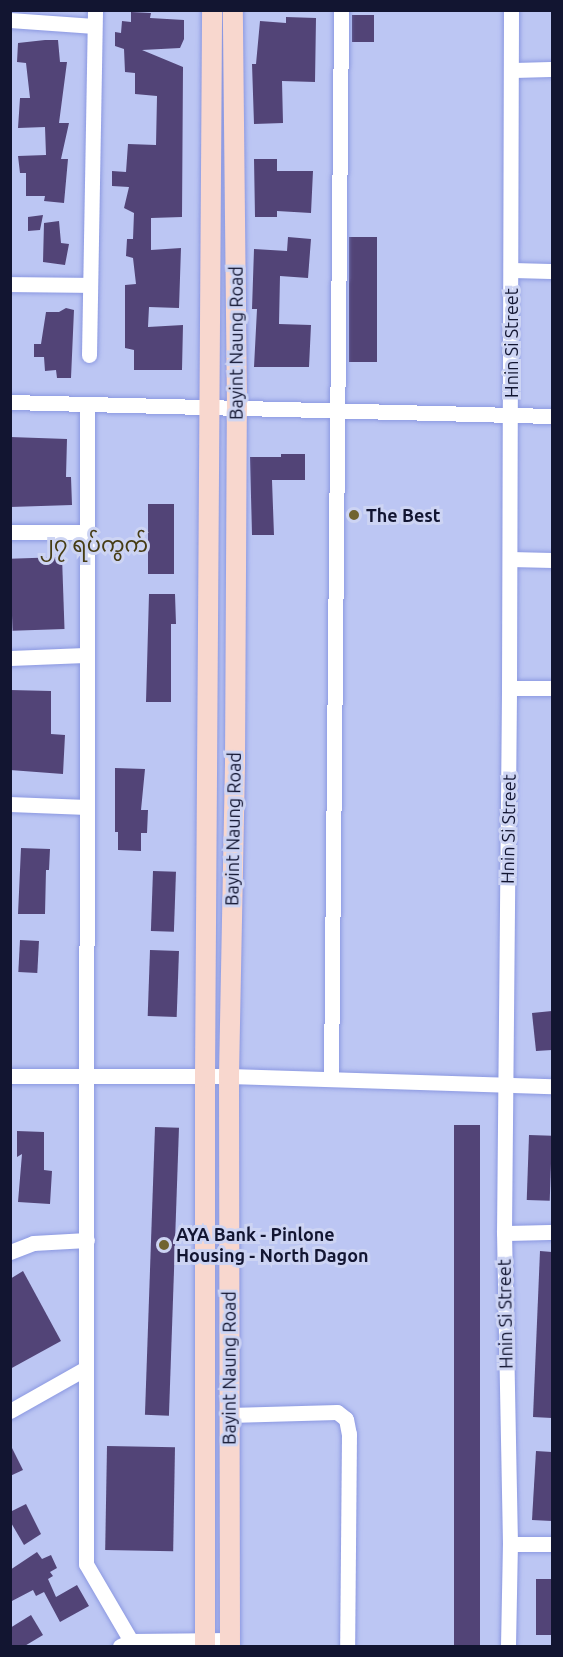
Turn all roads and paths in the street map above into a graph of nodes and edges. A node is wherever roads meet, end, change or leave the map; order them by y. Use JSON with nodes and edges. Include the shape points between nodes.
{"nodes":[{"id":1,"x":212,"y":10,"type":"edge"},
{"id":2,"x":233,"y":10,"type":"edge"},
{"id":3,"x":341,"y":10,"type":"edge"},
{"id":4,"x":511,"y":10,"type":"edge"},
{"id":5,"x":94,"y":18,"type":"edge"},
{"id":6,"x":10,"y":20,"type":"edge"},
{"id":7,"x":552,"y":69,"type":"edge"},
{"id":8,"x":512,"y":70,"type":"junction"},
{"id":9,"x":511,"y":270,"type":"junction"},
{"id":10,"x":552,"y":271,"type":"edge"},
{"id":11,"x":10,"y":284,"type":"edge"},
{"id":12,"x":90,"y":285,"type":"junction"},
{"id":13,"x":89,"y":355,"type":"dead end"},
{"id":14,"x":10,"y":402,"type":"edge"},
{"id":15,"x":87,"y":405,"type":"junction"},
{"id":16,"x":210,"y":408,"type":"junction"},
{"id":17,"x":237,"y":409,"type":"junction"},
{"id":18,"x":337,"y":409,"type":"junction"},
{"id":19,"x":511,"y":416,"type":"junction"},
{"id":20,"x":552,"y":416,"type":"edge"},
{"id":21,"x":10,"y":532,"type":"edge"},
{"id":22,"x":86,"y":532,"type":"junction"},
{"id":23,"x":510,"y":559,"type":"junction"},
{"id":24,"x":552,"y":560,"type":"edge"},
{"id":25,"x":85,"y":656,"type":"junction"},
{"id":26,"x":10,"y":658,"type":"edge"},
{"id":27,"x":509,"y":688,"type":"junction"},
{"id":28,"x":552,"y":688,"type":"edge"},
{"id":29,"x":208,"y":704,"type":"junction"},
{"id":30,"x":235,"y":705,"type":"junction"},
{"id":31,"x":10,"y":804,"type":"edge"},
{"id":32,"x":86,"y":807,"type":"junction"},
{"id":33,"x":87,"y":1075,"type":"junction"},
{"id":34,"x":10,"y":1076,"type":"edge"},
{"id":35,"x":229,"y":1076,"type":"junction"},
{"id":36,"x":206,"y":1077,"type":"junction"},
{"id":37,"x":331,"y":1078,"type":"junction"},
{"id":38,"x":504,"y":1086,"type":"junction"},
{"id":39,"x":552,"y":1086,"type":"edge"},
{"id":40,"x":552,"y":1232,"type":"edge"},
{"id":41,"x":504,"y":1233,"type":"junction"},
{"id":42,"x":87,"y":1240,"type":"junction"},
{"id":43,"x":10,"y":1252,"type":"edge"},
{"id":44,"x":86,"y":1368,"type":"junction"},
{"id":45,"x":10,"y":1411,"type":"edge"},
{"id":46,"x":229,"y":1415,"type":"junction"},
{"id":47,"x":510,"y":1544,"type":"junction"},
{"id":48,"x":552,"y":1544,"type":"edge"},
{"id":49,"x":205,"y":1643,"type":"edge"},
{"id":50,"x":230,"y":1643,"type":"edge"},
{"id":51,"x":126,"y":1644,"type":"edge"},
{"id":52,"x":165,"y":1644,"type":"edge"},
{"id":53,"x":347,"y":1647,"type":"edge"},
{"id":54,"x":508,"y":1647,"type":"edge"}],
"edges":[{"from":1,"to":16,"type":"main road","name":"Bayint Naung Road"},
{"from":2,"to":17,"type":"main road","name":"Bayint Naung Road"},
{"from":3,"to":18,"type":"street"},
{"from":4,"to":8,"type":"street","name":"Hnin Si Street"},
{"from":5,"to":6,"type":"street"},
{"from":5,"to":12,"type":"street"},
{"from":7,"to":8,"type":"street"},
{"from":8,"to":9,"type":"street","name":"Hnin Si Street"},
{"from":9,"to":10,"type":"street"},
{"from":9,"to":19,"type":"street","name":"Hnin Si Street"},
{"from":11,"to":12,"type":"street"},
{"from":12,"to":13,"type":"street"},
{"from":14,"to":15,"type":"street"},
{"from":15,"to":16,"type":"street"},
{"from":15,"to":22,"type":"street"},
{"from":16,"to":17,"type":"street"},
{"from":16,"to":29,"type":"main road","name":"Bayint Naung Road"},
{"from":17,"to":18,"type":"street"},
{"from":17,"to":30,"type":"main road","name":"Bayint Naung Road"},
{"from":18,"to":19,"type":"street"},
{"from":18,"to":37,"type":"street"},
{"from":19,"to":20,"type":"street"},
{"from":19,"to":23,"type":"street","name":"Hnin Si Street"},
{"from":21,"to":22,"type":"street"},
{"from":22,"to":25,"type":"street"},
{"from":23,"to":24,"type":"street"},
{"from":23,"to":27,"type":"street","name":"Hnin Si Street"},
{"from":25,"to":26,"type":"street"},
{"from":25,"to":32,"type":"street"},
{"from":27,"to":28,"type":"street"},
{"from":27,"to":38,"type":"street","name":"Hnin Si Street"},
{"from":29,"to":30,"type":"main road"},
{"from":29,"to":36,"type":"main road","name":"Bayint Naung Road"},
{"from":30,"to":35,"type":"main road","name":"Bayint Naung Road"},
{"from":31,"to":32,"type":"street"},
{"from":32,"to":33,"type":"street"},
{"from":33,"to":34,"type":"street"},
{"from":33,"to":36,"type":"street"},
{"from":33,"to":42,"type":"street"},
{"from":35,"to":36,"type":"street"},
{"from":35,"to":37,"type":"street"},
{"from":35,"to":46,"type":"main road","name":"Bayint Naung Road"},
{"from":36,"to":49,"type":"main road","name":"Bayint Naung Road"},
{"from":37,"to":38,"type":"street"},
{"from":38,"to":39,"type":"street"},
{"from":38,"to":41,"type":"street","name":"Hnin Si Street"},
{"from":40,"to":41,"type":"street"},
{"from":41,"to":47,"type":"street","name":"Hnin Si Street"},
{"from":42,"to":43,"type":"street","via":[[33,1242]]},
{"from":42,"to":44,"type":"street"},
{"from":44,"to":45,"type":"street"},
{"from":44,"to":51,"type":"street","via":[[86,1564]]},
{"from":46,"to":50,"type":"main road","name":"Bayint Naung Road"},
{"from":46,"to":53,"type":"street","via":[[337,1412],[346,1419]]},
{"from":47,"to":48,"type":"street"},
{"from":47,"to":54,"type":"street","name":"Hnin Si Street"},
{"from":49,"to":50,"type":"street"},
{"from":49,"to":52,"type":"street"},
{"from":51,"to":52,"type":"street"}]}
